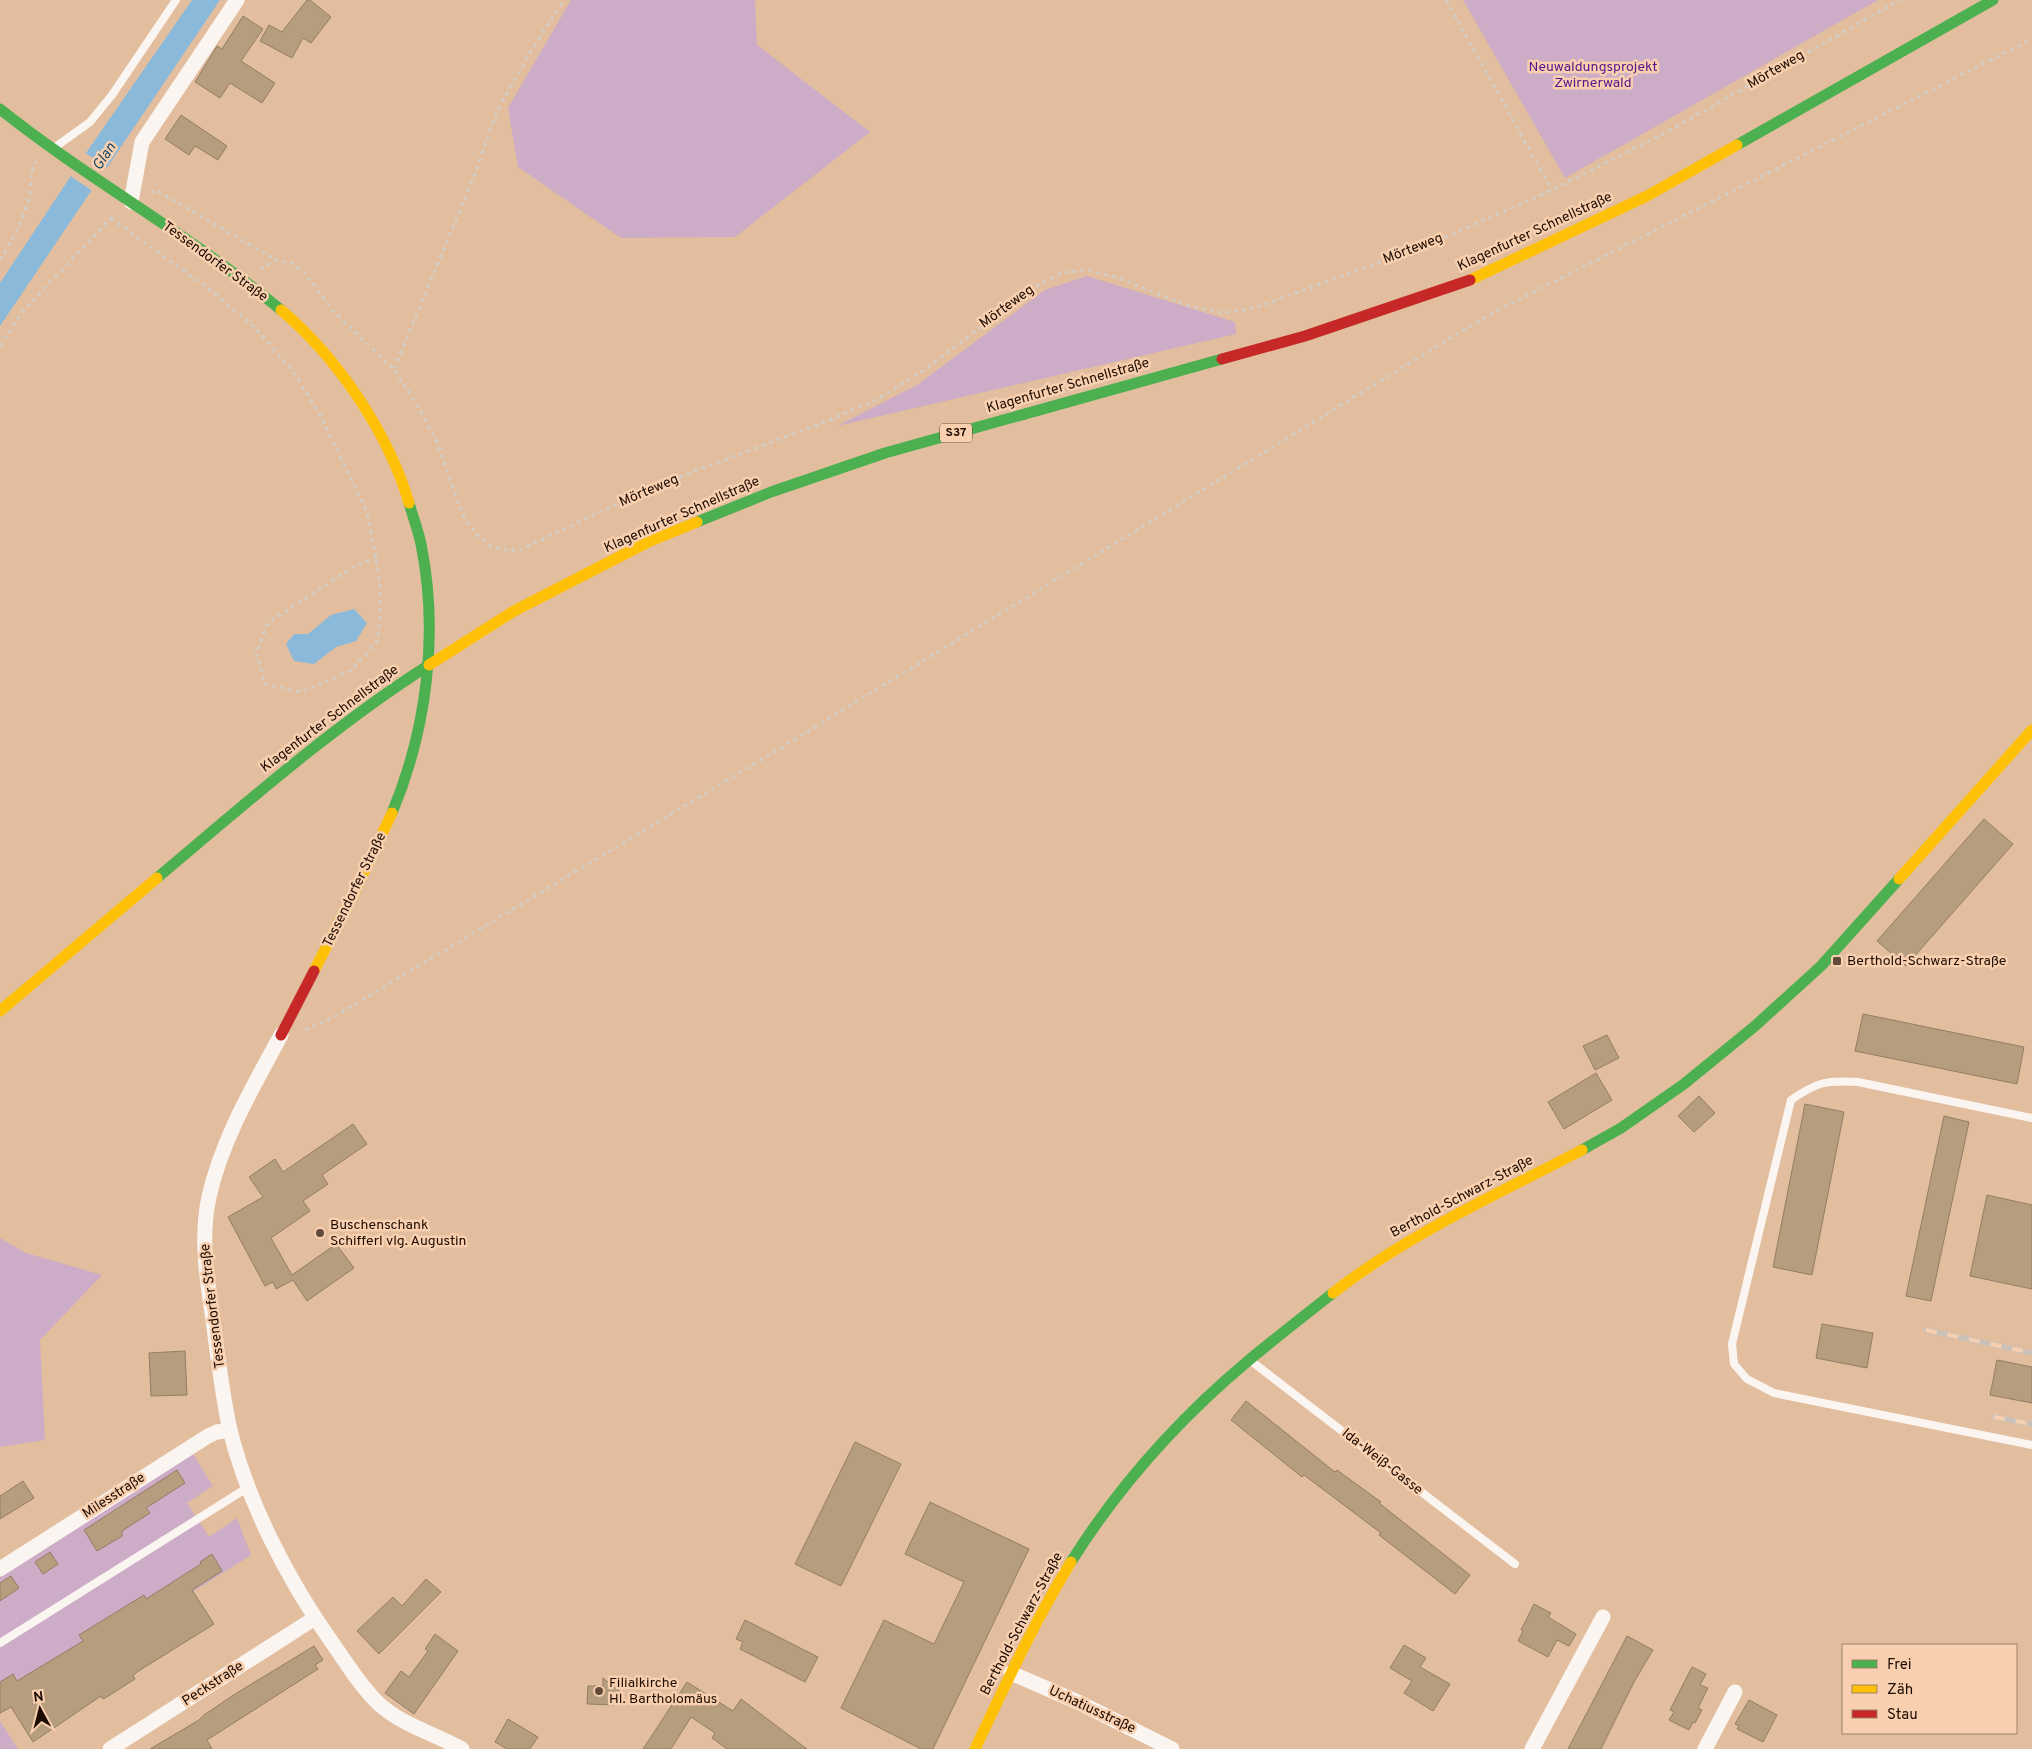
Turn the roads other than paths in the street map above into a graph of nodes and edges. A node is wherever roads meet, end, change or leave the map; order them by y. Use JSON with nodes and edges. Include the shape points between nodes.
{"nodes":[{"id":1,"x":176,"y":0,"type":"edge"},
{"id":2,"x":237,"y":0,"type":"edge"},
{"id":3,"x":1993,"y":0,"type":"edge"},
{"id":4,"x":0,"y":109,"type":"edge"},
{"id":5,"x":52,"y":149,"type":"junction"},
{"id":6,"x":131,"y":202,"type":"junction"},
{"id":7,"x":2032,"y":730,"type":"edge"},
{"id":8,"x":0,"y":1011,"type":"edge"},
{"id":9,"x":280,"y":1035,"type":"joint"},
{"id":10,"x":2032,"y":1118,"type":"edge"},
{"id":11,"x":1249,"y":1360,"type":"junction"},
{"id":12,"x":230,"y":1430,"type":"junction"},
{"id":13,"x":2032,"y":1445,"type":"edge"},
{"id":14,"x":248,"y":1488,"type":"junction"},
{"id":15,"x":1515,"y":1564,"type":"dead end"},
{"id":16,"x":0,"y":1569,"type":"edge"},
{"id":17,"x":1603,"y":1616,"type":"dead end"},
{"id":18,"x":315,"y":1618,"type":"junction"},
{"id":19,"x":0,"y":1643,"type":"edge"},
{"id":20,"x":1011,"y":1673,"type":"junction"},
{"id":21,"x":1735,"y":1692,"type":"dead end"},
{"id":22,"x":110,"y":1749,"type":"edge"},
{"id":23,"x":462,"y":1749,"type":"edge"},
{"id":24,"x":975,"y":1749,"type":"edge"},
{"id":25,"x":1172,"y":1749,"type":"edge"},
{"id":26,"x":1532,"y":1749,"type":"edge"},
{"id":27,"x":1705,"y":1749,"type":"edge"}],
"edges":[{"from":1,"to":5,"type":"lane","via":[[90,122]]},
{"from":2,"to":6,"type":"street","via":[[142,142]]},
{"from":3,"to":8,"type":"main road","name":"Klagenfurter Schnellstraße","number":"S37","via":[[1648,196],[1478,277],[1305,336],[885,453],[771,492],[648,542],[514,611],[390,690],[260,791]]},
{"from":4,"to":5,"type":"main road","name":"Tessendorfer Straße"},
{"from":5,"to":6,"type":"main road","name":"Tessendorfer Straße"},
{"from":6,"to":9,"type":"main road","name":"Tessendorfer Straße","via":[[248,284],[313,340],[365,407],[402,479],[422,542],[430,604],[431,645],[420,725],[408,770],[392,815]]},
{"from":7,"to":11,"type":"main road","name":"Berthold-Schwarz-Straße","via":[[1821,966],[1691,1078],[1588,1148],[1422,1234],[1359,1273]]},
{"from":9,"to":12,"type":"street","name":"Tessendorfer Straße","via":[[227,1141],[209,1198],[206,1272]]},
{"from":10,"to":13,"type":"lane","via":[[1858,1082],[1832,1080],[1809,1087],[1791,1100],[1732,1344],[1734,1364],[1747,1379],[1774,1393]]},
{"from":11,"to":15,"type":"lane","name":"Ida-Weiß-Gasse"},
{"from":11,"to":20,"type":"main road","name":"Berthold-Schwarz-Straße","via":[[1167,1439],[1121,1492],[1055,1588]]},
{"from":12,"to":14,"type":"street","name":"Tessendorfer Straße"},
{"from":12,"to":16,"type":"street","name":"Milesstraße","via":[[208,1436]]},
{"from":14,"to":18,"type":"street","name":"Tessendorfer Straße","via":[[264,1527]]},
{"from":14,"to":19,"type":"lane"},
{"from":17,"to":26,"type":"street"},
{"from":18,"to":22,"type":"street","name":"Peckstraße"},
{"from":18,"to":23,"type":"street","name":"Tessendorfer Straße","via":[[378,1704],[400,1720]]},
{"from":20,"to":24,"type":"main road","name":"Berthold-Schwarz-Straße"},
{"from":20,"to":25,"type":"street","name":"Uchatiusstraße"},
{"from":21,"to":27,"type":"street"}]}
